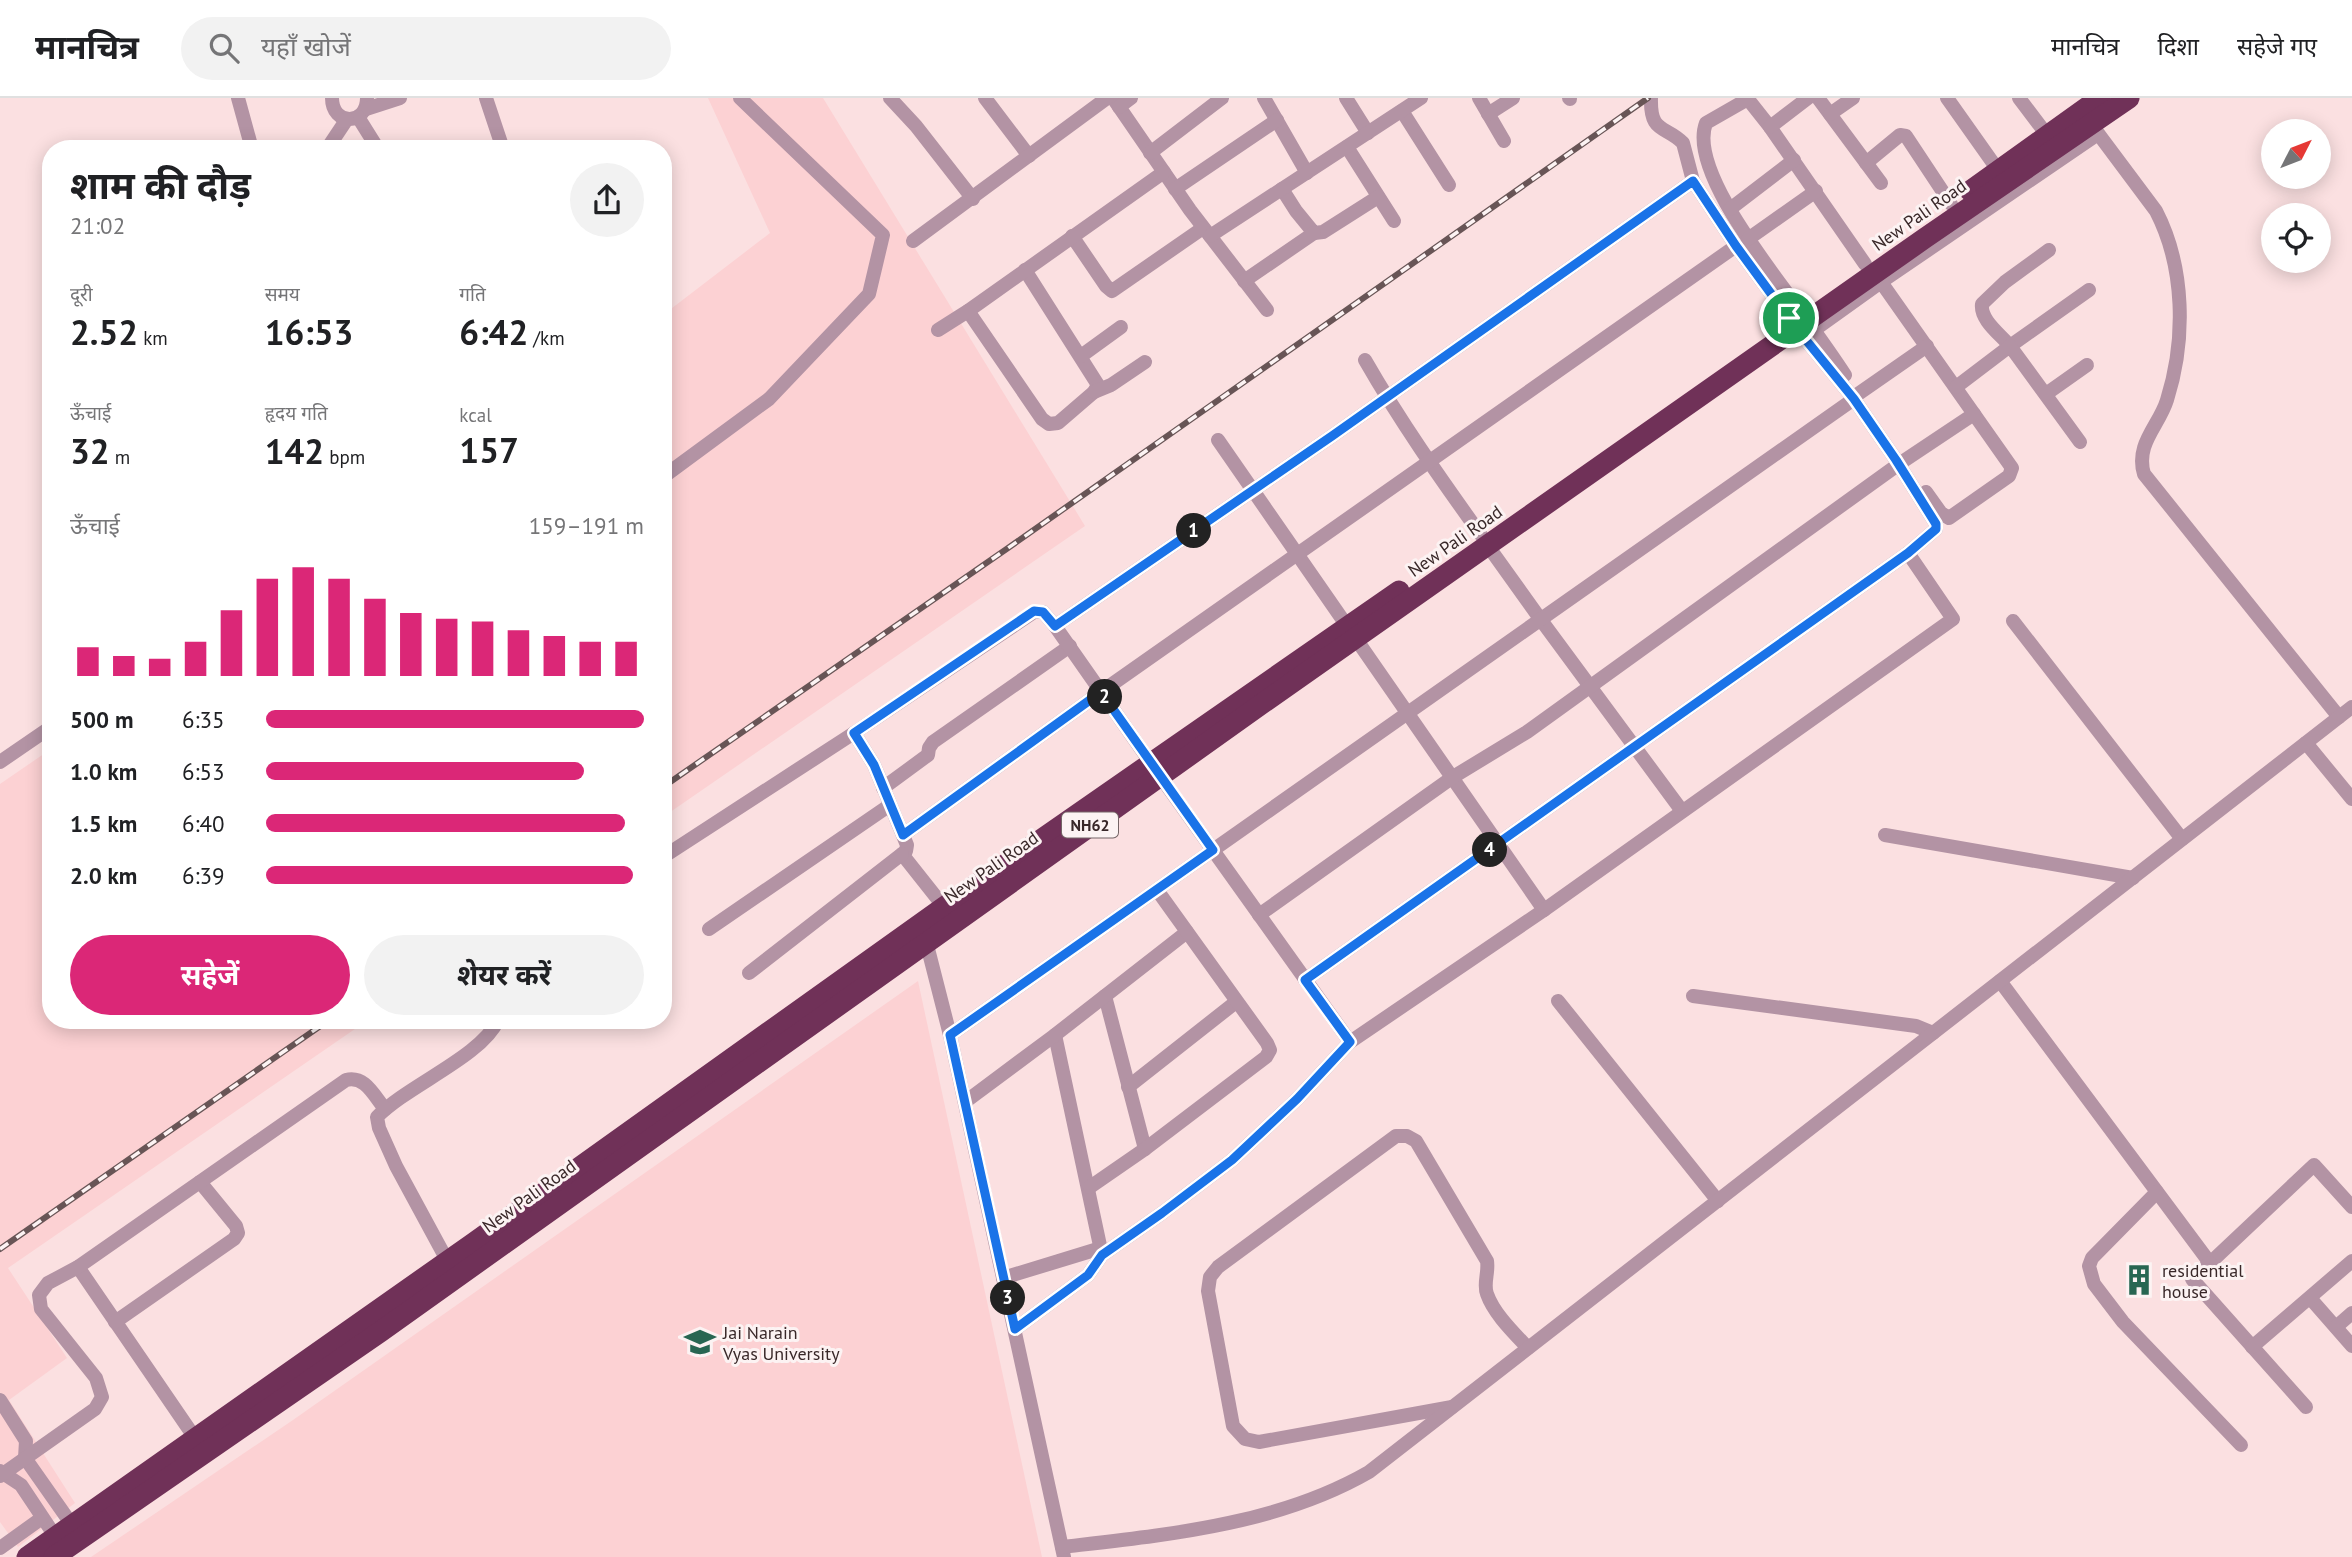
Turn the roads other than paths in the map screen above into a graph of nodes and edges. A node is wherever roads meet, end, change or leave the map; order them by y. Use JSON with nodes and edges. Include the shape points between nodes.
{"nodes":[{"id":1,"x":238,"y":98,"type":"edge"},
{"id":2,"x":400,"y":98,"type":"edge"},
{"id":3,"x":486,"y":98,"type":"edge"},
{"id":4,"x":740,"y":98,"type":"edge"},
{"id":5,"x":890,"y":98,"type":"edge"},
{"id":6,"x":985,"y":98,"type":"edge"},
{"id":7,"x":1131,"y":98,"type":"edge"},
{"id":8,"x":1222,"y":98,"type":"edge"},
{"id":9,"x":1264,"y":98,"type":"edge"},
{"id":10,"x":1346,"y":98,"type":"edge"},
{"id":11,"x":1421,"y":98,"type":"edge"},
{"id":12,"x":1479,"y":98,"type":"edge"},
{"id":13,"x":1513,"y":98,"type":"edge"},
{"id":14,"x":1651,"y":98,"type":"edge"},
{"id":15,"x":1808,"y":98,"type":"edge"},
{"id":16,"x":1818,"y":98,"type":"edge"},
{"id":17,"x":1853,"y":98,"type":"edge"},
{"id":18,"x":1947,"y":98,"type":"edge"},
{"id":19,"x":2019,"y":98,"type":"edge"},
{"id":20,"x":2129,"y":98,"type":"edge"},
{"id":21,"x":1748,"y":99,"type":"edge"},
{"id":22,"x":331,"y":100,"type":"edge"},
{"id":23,"x":1113,"y":101,"type":"edge"},
{"id":24,"x":359,"y":111,"type":"edge"},
{"id":25,"x":1402,"y":111,"type":"junction"},
{"id":26,"x":2089,"y":113,"type":"edge"},
{"id":27,"x":1488,"y":114,"type":"junction"},
{"id":28,"x":1830,"y":114,"type":"junction"},
{"id":29,"x":1277,"y":120,"type":"junction"},
{"id":30,"x":1770,"y":127,"type":"junction"},
{"id":31,"x":1368,"y":133,"type":"junction"},
{"id":32,"x":2047,"y":135,"type":"junction"},
{"id":33,"x":250,"y":140,"type":"edge"},
{"id":34,"x":335,"y":140,"type":"edge"},
{"id":35,"x":374,"y":140,"type":"edge"},
{"id":36,"x":500,"y":140,"type":"edge"},
{"id":37,"x":1504,"y":141,"type":"dead end"},
{"id":38,"x":1347,"y":146,"type":"junction"},
{"id":39,"x":1150,"y":153,"type":"junction"},
{"id":40,"x":1029,"y":156,"type":"junction"},
{"id":41,"x":1794,"y":160,"type":"junction"},
{"id":42,"x":1866,"y":163,"type":"junction"},
{"id":43,"x":1998,"y":170,"type":"junction"},
{"id":44,"x":1164,"y":173,"type":"junction"},
{"id":45,"x":1307,"y":173,"type":"junction"},
{"id":46,"x":1693,"y":181,"type":"junction"},
{"id":47,"x":1881,"y":184,"type":"dead end"},
{"id":48,"x":1449,"y":185,"type":"dead end"},
{"id":49,"x":1282,"y":189,"type":"junction"},
{"id":50,"x":1175,"y":190,"type":"junction"},
{"id":51,"x":1815,"y":191,"type":"junction"},
{"id":52,"x":1378,"y":197,"type":"junction"},
{"id":53,"x":973,"y":199,"type":"junction"},
{"id":54,"x":1951,"y":204,"type":"junction"},
{"id":55,"x":1730,"y":209,"type":"junction"},
{"id":56,"x":1394,"y":221,"type":"dead end"},
{"id":57,"x":1206,"y":232,"type":"junction"},
{"id":58,"x":1314,"y":233,"type":"junction"},
{"id":59,"x":1072,"y":236,"type":"junction"},
{"id":60,"x":913,"y":241,"type":"dead end"},
{"id":61,"x":1742,"y":242,"type":"junction"},
{"id":62,"x":2049,"y":250,"type":"dead end"},
{"id":63,"x":1865,"y":264,"type":"junction"},
{"id":64,"x":1025,"y":270,"type":"junction"},
{"id":65,"x":1244,"y":281,"type":"junction"},
{"id":66,"x":1881,"y":282,"type":"junction"},
{"id":67,"x":2089,"y":289,"type":"dead end"},
{"id":68,"x":1267,"y":310,"type":"dead end"},
{"id":69,"x":968,"y":311,"type":"junction"},
{"id":70,"x":1802,"y":322,"type":"junction"},
{"id":71,"x":1121,"y":327,"type":"dead end"},
{"id":72,"x":938,"y":330,"type":"dead end"},
{"id":73,"x":1927,"y":346,"type":"junction"},
{"id":74,"x":2010,"y":346,"type":"junction"},
{"id":75,"x":1081,"y":356,"type":"junction"},
{"id":76,"x":1365,"y":360,"type":"dead end"},
{"id":77,"x":1144,"y":362,"type":"dead end"},
{"id":78,"x":2087,"y":365,"type":"dead end"},
{"id":79,"x":1956,"y":387,"type":"junction"},
{"id":80,"x":1094,"y":392,"type":"junction"},
{"id":81,"x":2046,"y":394,"type":"junction"},
{"id":82,"x":1856,"y":397,"type":"junction"},
{"id":83,"x":1387,"y":398,"type":"junction"},
{"id":84,"x":1974,"y":414,"type":"junction"},
{"id":85,"x":1218,"y":440,"type":"dead end"},
{"id":86,"x":2080,"y":442,"type":"dead end"},
{"id":87,"x":1902,"y":462,"type":"junction"},
{"id":88,"x":1429,"y":463,"type":"junction"},
{"id":89,"x":672,"y":470,"type":"edge"},
{"id":90,"x":1253,"y":490,"type":"junction"},
{"id":91,"x":1485,"y":540,"type":"junction"},
{"id":92,"x":1908,"y":553,"type":"junction"},
{"id":93,"x":1297,"y":555,"type":"junction"},
{"id":94,"x":1541,"y":620,"type":"junction"},
{"id":95,"x":2013,"y":621,"type":"dead end"},
{"id":96,"x":1055,"y":626,"type":"junction"},
{"id":97,"x":1352,"y":631,"type":"junction"},
{"id":98,"x":1070,"y":646,"type":"junction"},
{"id":99,"x":1591,"y":686,"type":"junction"},
{"id":100,"x":1101,"y":692,"type":"junction"},
{"id":101,"x":2352,"y":707,"type":"edge"},
{"id":102,"x":1409,"y":713,"type":"junction"},
{"id":103,"x":2339,"y":717,"type":"junction"},
{"id":104,"x":42,"y":733,"type":"edge"},
{"id":105,"x":854,"y":733,"type":"junction"},
{"id":106,"x":2306,"y":743,"type":"junction"},
{"id":107,"x":1633,"y":747,"type":"junction"},
{"id":108,"x":0,"y":762,"type":"edge"},
{"id":109,"x":1155,"y":770,"type":"junction"},
{"id":110,"x":1453,"y":777,"type":"junction"},
{"id":111,"x":883,"y":788,"type":"junction"},
{"id":112,"x":2352,"y":799,"type":"edge"},
{"id":113,"x":890,"y":805,"type":"junction"},
{"id":114,"x":1682,"y":811,"type":"junction"},
{"id":115,"x":903,"y":835,"type":"junction"},
{"id":116,"x":1885,"y":835,"type":"dead end"},
{"id":117,"x":2182,"y":839,"type":"junction"},
{"id":118,"x":1499,"y":844,"type":"junction"},
{"id":119,"x":1213,"y":850,"type":"junction"},
{"id":120,"x":672,"y":851,"type":"edge"},
{"id":121,"x":902,"y":853,"type":"junction"},
{"id":122,"x":2133,"y":878,"type":"junction"},
{"id":123,"x":1157,"y":890,"type":"junction"},
{"id":124,"x":944,"y":907,"type":"junction"},
{"id":125,"x":1544,"y":910,"type":"junction"},
{"id":126,"x":1259,"y":915,"type":"junction"},
{"id":127,"x":709,"y":929,"type":"dead end"},
{"id":128,"x":1187,"y":932,"type":"junction"},
{"id":129,"x":926,"y":941,"type":"junction"},
{"id":130,"x":749,"y":973,"type":"dead end"},
{"id":131,"x":1305,"y":980,"type":"junction"},
{"id":132,"x":2000,"y":981,"type":"junction"},
{"id":133,"x":1105,"y":996,"type":"junction"},
{"id":134,"x":1693,"y":996,"type":"dead end"},
{"id":135,"x":1558,"y":1001,"type":"dead end"},
{"id":136,"x":1236,"y":1002,"type":"junction"},
{"id":137,"x":494,"y":1029,"type":"edge"},
{"id":138,"x":1933,"y":1033,"type":"junction"},
{"id":139,"x":950,"y":1035,"type":"junction"},
{"id":140,"x":1055,"y":1035,"type":"junction"},
{"id":141,"x":1350,"y":1042,"type":"junction"},
{"id":142,"x":1128,"y":1087,"type":"junction"},
{"id":143,"x":965,"y":1102,"type":"junction"},
{"id":144,"x":385,"y":1109,"type":"junction"},
{"id":145,"x":1145,"y":1149,"type":"junction"},
{"id":146,"x":200,"y":1182,"type":"junction"},
{"id":147,"x":1090,"y":1187,"type":"junction"},
{"id":148,"x":2157,"y":1192,"type":"junction"},
{"id":149,"x":1718,"y":1201,"type":"junction"},
{"id":150,"x":2352,"y":1207,"type":"edge"},
{"id":151,"x":1102,"y":1251,"type":"junction"},
{"id":152,"x":2352,"y":1261,"type":"edge"},
{"id":153,"x":448,"y":1262,"type":"junction"},
{"id":154,"x":2210,"y":1263,"type":"junction"},
{"id":155,"x":78,"y":1267,"type":"junction"},
{"id":156,"x":1003,"y":1278,"type":"junction"},
{"id":157,"x":2310,"y":1298,"type":"junction"},
{"id":158,"x":2352,"y":1313,"type":"edge"},
{"id":159,"x":115,"y":1322,"type":"junction"},
{"id":160,"x":2336,"y":1327,"type":"junction"},
{"id":161,"x":1015,"y":1329,"type":"junction"},
{"id":162,"x":2352,"y":1346,"type":"edge"},
{"id":163,"x":2252,"y":1347,"type":"junction"},
{"id":164,"x":1528,"y":1348,"type":"junction"},
{"id":165,"x":0,"y":1400,"type":"edge"},
{"id":166,"x":1453,"y":1407,"type":"junction"},
{"id":167,"x":2306,"y":1407,"type":"dead end"},
{"id":168,"x":195,"y":1438,"type":"junction"},
{"id":169,"x":2241,"y":1445,"type":"dead end"},
{"id":170,"x":25,"y":1458,"type":"junction"},
{"id":171,"x":1,"y":1474,"type":"edge"},
{"id":172,"x":42,"y":1518,"type":"junction"},
{"id":173,"x":65,"y":1541,"type":"edge"},
{"id":174,"x":0,"y":1548,"type":"edge"},
{"id":175,"x":1063,"y":1552,"type":"edge"},
{"id":176,"x":27,"y":1557,"type":"edge"}],
"edges":[{"from":1,"to":33,"type":"street"},
{"from":2,"to":24,"type":"street"},
{"from":3,"to":36,"type":"street"},
{"from":4,"to":89,"type":"street","via":[[883,235],[869,294],[769,400]]},
{"from":5,"to":53,"type":"street"},
{"from":6,"to":40,"type":"street"},
{"from":7,"to":23,"type":"street"},
{"from":8,"to":39,"type":"street"},
{"from":9,"to":29,"type":"street"},
{"from":10,"to":31,"type":"street"},
{"from":11,"to":25,"type":"street"},
{"from":12,"to":27,"type":"street"},
{"from":13,"to":27,"type":"street"},
{"from":14,"to":46,"type":"street","via":[[1654,121],[1683,143]]},
{"from":15,"to":30,"type":"street"},
{"from":16,"to":28,"type":"street"},
{"from":17,"to":28,"type":"street"},
{"from":18,"to":43,"type":"street"},
{"from":19,"to":32,"type":"street"},
{"from":20,"to":26,"type":"highway","name":"New Pali Road","number":"NH62"},
{"from":21,"to":30,"type":"street"},
{"from":21,"to":55,"type":"street","via":[[1710,120],[1704,130],[1711,172]]},
{"from":22,"to":24,"type":"street","via":[[337,113]]},
{"from":23,"to":39,"type":"street"},
{"from":23,"to":40,"type":"street"},
{"from":24,"to":34,"type":"street"},
{"from":24,"to":35,"type":"street"},
{"from":25,"to":31,"type":"street"},
{"from":25,"to":48,"type":"street"},
{"from":26,"to":32,"type":"highway","name":"New Pali Road","number":"NH62"},
{"from":26,"to":66,"type":"street"},
{"from":26,"to":70,"type":"highway","name":"New Pali Road","number":"NH62"},
{"from":26,"to":103,"type":"street","via":[[2161,220],[2177,278],[2178,359],[2167,402],[2143,447],[2144,474]]},
{"from":27,"to":37,"type":"street"},
{"from":28,"to":42,"type":"street"},
{"from":29,"to":45,"type":"street"},
{"from":29,"to":50,"type":"street"},
{"from":30,"to":41,"type":"street"},
{"from":31,"to":38,"type":"street"},
{"from":32,"to":43,"type":"highway","name":"New Pali Road","number":"NH62"},
{"from":38,"to":45,"type":"street"},
{"from":38,"to":52,"type":"street"},
{"from":39,"to":44,"type":"street"},
{"from":40,"to":53,"type":"street"},
{"from":41,"to":51,"type":"street"},
{"from":41,"to":55,"type":"street"},
{"from":42,"to":47,"type":"street"},
{"from":42,"to":54,"type":"street","via":[[1897,137],[1906,136]]},
{"from":43,"to":54,"type":"highway","name":"New Pali Road","number":"NH62"},
{"from":44,"to":50,"type":"street"},
{"from":44,"to":59,"type":"street"},
{"from":45,"to":49,"type":"street"},
{"from":46,"to":61,"type":"street"},
{"from":46,"to":83,"type":"street"},
{"from":49,"to":57,"type":"street"},
{"from":49,"to":58,"type":"street"},
{"from":50,"to":57,"type":"street"},
{"from":51,"to":61,"type":"street"},
{"from":51,"to":63,"type":"street"},
{"from":52,"to":56,"type":"street"},
{"from":52,"to":58,"type":"street","via":[[1323,232]]},
{"from":53,"to":60,"type":"street"},
{"from":54,"to":63,"type":"highway","name":"New Pali Road","number":"NH62"},
{"from":55,"to":61,"type":"street"},
{"from":57,"to":59,"type":"street","via":[[1112,292]]},
{"from":57,"to":65,"type":"street"},
{"from":58,"to":65,"type":"street"},
{"from":59,"to":64,"type":"street"},
{"from":61,"to":70,"type":"street"},
{"from":61,"to":88,"type":"street"},
{"from":62,"to":74,"type":"street","via":[[1982,304],[1984,317]]},
{"from":63,"to":70,"type":"highway","name":"New Pali Road","number":"NH62"},
{"from":64,"to":69,"type":"street"},
{"from":64,"to":75,"type":"street"},
{"from":65,"to":68,"type":"street"},
{"from":66,"to":70,"type":"street"},
{"from":66,"to":73,"type":"street"},
{"from":67,"to":74,"type":"street"},
{"from":69,"to":72,"type":"street"},
{"from":69,"to":80,"type":"street","via":[[1049,424],[1058,423]]},
{"from":70,"to":82,"type":"street"},
{"from":70,"to":91,"type":"highway","name":"New Pali Road","number":"NH62"},
{"from":71,"to":75,"type":"street"},
{"from":73,"to":79,"type":"street"},
{"from":73,"to":82,"type":"street"},
{"from":74,"to":79,"type":"street"},
{"from":74,"to":81,"type":"street"},
{"from":75,"to":80,"type":"street","via":[[1096,379]]},
{"from":76,"to":83,"type":"street"},
{"from":77,"to":80,"type":"street"},
{"from":78,"to":81,"type":"street"},
{"from":79,"to":84,"type":"street"},
{"from":81,"to":86,"type":"street"},
{"from":82,"to":87,"type":"street"},
{"from":82,"to":94,"type":"street"},
{"from":83,"to":88,"type":"street"},
{"from":83,"to":90,"type":"street"},
{"from":84,"to":87,"type":"street"},
{"from":84,"to":87,"type":"street","via":[[2012,472],[1961,510],[1949,518],[1941,513]]},
{"from":85,"to":90,"type":"street"},
{"from":87,"to":92,"type":"street","via":[[1936,524]]},
{"from":87,"to":99,"type":"street"},
{"from":88,"to":91,"type":"street"},
{"from":88,"to":93,"type":"street"},
{"from":90,"to":93,"type":"street"},
{"from":90,"to":96,"type":"street"},
{"from":91,"to":94,"type":"street"},
{"from":91,"to":97,"type":"highway","name":"New Pali Road","number":"NH62"},
{"from":92,"to":107,"type":"street"},
{"from":92,"to":114,"type":"street","via":[[1953,619]]},
{"from":93,"to":97,"type":"street"},
{"from":93,"to":100,"type":"street"},
{"from":94,"to":99,"type":"street"},
{"from":94,"to":102,"type":"street"},
{"from":95,"to":117,"type":"street"},
{"from":96,"to":98,"type":"street"},
{"from":96,"to":105,"type":"street","via":[[1043,612],[1034,611]]},
{"from":97,"to":102,"type":"street"},
{"from":97,"to":109,"type":"highway","name":"New Pali Road","number":"NH62"},
{"from":98,"to":100,"type":"street"},
{"from":98,"to":111,"type":"street","via":[[933,742],[928,755]]},
{"from":99,"to":107,"type":"street"},
{"from":99,"to":110,"type":"street"},
{"from":100,"to":109,"type":"street"},
{"from":100,"to":115,"type":"street"},
{"from":101,"to":103,"type":"street"},
{"from":102,"to":110,"type":"street"},
{"from":102,"to":119,"type":"street"},
{"from":103,"to":106,"type":"street"},
{"from":104,"to":108,"type":"street"},
{"from":105,"to":111,"type":"street"},
{"from":105,"to":120,"type":"street"},
{"from":106,"to":112,"type":"street"},
{"from":106,"to":117,"type":"street"},
{"from":107,"to":114,"type":"street"},
{"from":107,"to":118,"type":"street"},
{"from":109,"to":119,"type":"street"},
{"from":109,"to":124,"type":"highway","name":"New Pali Road","number":"NH62"},
{"from":109,"to":129,"type":"highway","name":"New Pali Road","number":"NH62"},
{"from":110,"to":118,"type":"street"},
{"from":110,"to":126,"type":"street"},
{"from":111,"to":113,"type":"street"},
{"from":113,"to":115,"type":"street"},
{"from":113,"to":127,"type":"street"},
{"from":114,"to":125,"type":"street"},
{"from":115,"to":121,"type":"street","via":[[907,845]]},
{"from":116,"to":122,"type":"street"},
{"from":117,"to":122,"type":"street"},
{"from":118,"to":125,"type":"street"},
{"from":118,"to":131,"type":"street"},
{"from":119,"to":123,"type":"street"},
{"from":119,"to":126,"type":"street"},
{"from":121,"to":124,"type":"street"},
{"from":121,"to":130,"type":"street"},
{"from":122,"to":132,"type":"street"},
{"from":123,"to":128,"type":"street"},
{"from":123,"to":139,"type":"street"},
{"from":124,"to":153,"type":"highway","name":"New Pali Road","number":"NH62"},
{"from":125,"to":141,"type":"street"},
{"from":126,"to":131,"type":"street"},
{"from":128,"to":133,"type":"street"},
{"from":128,"to":136,"type":"street"},
{"from":129,"to":139,"type":"street"},
{"from":129,"to":173,"type":"highway","name":"New Pali Road","number":"NH62","via":[[391,1324]]},
{"from":131,"to":141,"type":"street"},
{"from":132,"to":138,"type":"street"},
{"from":132,"to":148,"type":"street"},
{"from":133,"to":140,"type":"street"},
{"from":133,"to":142,"type":"street"},
{"from":134,"to":138,"type":"street","via":[[1916,1026]]},
{"from":135,"to":149,"type":"street"},
{"from":136,"to":142,"type":"street"},
{"from":136,"to":145,"type":"street","via":[[1267,1043],[1266,1057]]},
{"from":137,"to":144,"type":"street"},
{"from":138,"to":149,"type":"street"},
{"from":139,"to":143,"type":"street"},
{"from":140,"to":143,"type":"street"},
{"from":140,"to":147,"type":"street"},
{"from":141,"to":151,"type":"street","via":[[1232,1160]]},
{"from":142,"to":145,"type":"street"},
{"from":143,"to":156,"type":"street"},
{"from":144,"to":146,"type":"street","via":[[362,1080],[346,1080]]},
{"from":144,"to":153,"type":"street","via":[[377,1116],[379,1128]]},
{"from":145,"to":147,"type":"street"},
{"from":146,"to":155,"type":"street"},
{"from":146,"to":159,"type":"street","via":[[239,1233]]},
{"from":147,"to":151,"type":"street"},
{"from":148,"to":154,"type":"street"},
{"from":148,"to":169,"type":"street","via":[[2092,1258],[2089,1266],[2094,1284],[2123,1322]]},
{"from":149,"to":164,"type":"street"},
{"from":150,"to":154,"type":"street","via":[[2314,1165]]},
{"from":151,"to":156,"type":"street"},
{"from":151,"to":161,"type":"street","via":[[1088,1275]]},
{"from":152,"to":157,"type":"street"},
{"from":153,"to":168,"type":"highway","name":"New Pali Road","number":"NH62"},
{"from":154,"to":163,"type":"street","via":[[2192,1279]]},
{"from":155,"to":159,"type":"street"},
{"from":155,"to":170,"type":"street","via":[[48,1283],[39,1295],[41,1309],[96,1378],[102,1397],[95,1409]]},
{"from":156,"to":161,"type":"street"},
{"from":157,"to":160,"type":"street"},
{"from":157,"to":163,"type":"street"},
{"from":158,"to":160,"type":"street"},
{"from":159,"to":168,"type":"street"},
{"from":160,"to":162,"type":"street"},
{"from":161,"to":175,"type":"street"},
{"from":163,"to":167,"type":"street"},
{"from":164,"to":166,"type":"street"},
{"from":164,"to":166,"type":"street","via":[[1486,1293],[1487,1261],[1416,1141],[1407,1136],[1396,1136],[1210,1278],[1208,1291],[1233,1426],[1245,1439],[1259,1442]]},
{"from":165,"to":170,"type":"street","via":[[26,1440]]},
{"from":166,"to":175,"type":"street","via":[[1369,1472],[1297,1505],[1221,1524]]},
{"from":168,"to":173,"type":"highway","name":"New Pali Road","number":"NH62"},
{"from":170,"to":171,"type":"street"},
{"from":170,"to":173,"type":"street"},
{"from":171,"to":172,"type":"street","via":[[21,1485]]},
{"from":172,"to":173,"type":"street"},
{"from":172,"to":174,"type":"street"},
{"from":173,"to":176,"type":"highway","name":"New Pali Road","number":"NH62"}]}
